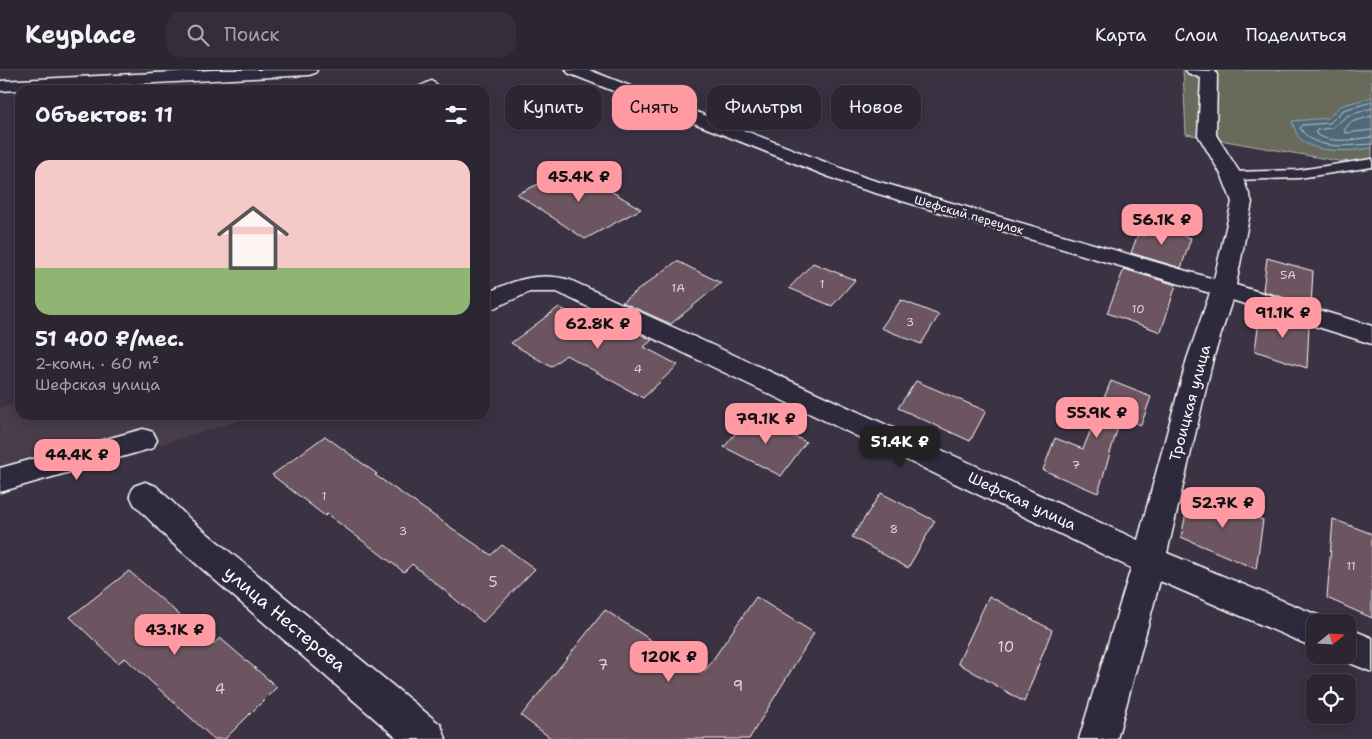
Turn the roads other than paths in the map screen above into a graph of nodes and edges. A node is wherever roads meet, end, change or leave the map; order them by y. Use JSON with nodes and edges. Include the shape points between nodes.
{"nodes":[{"id":1,"x":309,"y":70,"type":"edge"},
{"id":2,"x":574,"y":70,"type":"edge"},
{"id":3,"x":263,"y":72,"type":"junction"},
{"id":4,"x":1204,"y":72,"type":"edge"},
{"id":5,"x":15,"y":85,"type":"edge"},
{"id":6,"x":19,"y":85,"type":"edge"},
{"id":7,"x":265,"y":85,"type":"edge"},
{"id":8,"x":0,"y":86,"type":"edge"},
{"id":9,"x":1372,"y":163,"type":"edge"},
{"id":10,"x":1232,"y":176,"type":"junction"},
{"id":11,"x":1223,"y":289,"type":"junction"},
{"id":12,"x":490,"y":302,"type":"edge"},
{"id":13,"x":1372,"y":335,"type":"edge"},
{"id":14,"x":143,"y":440,"type":"dead end"},
{"id":15,"x":0,"y":480,"type":"edge"},
{"id":16,"x":145,"y":496,"type":"dead end"},
{"id":17,"x":1149,"y":561,"type":"junction"},
{"id":18,"x":1306,"y":627,"type":"edge"},
{"id":19,"x":1356,"y":648,"type":"edge"},
{"id":20,"x":1372,"y":655,"type":"edge"},
{"id":21,"x":426,"y":739,"type":"edge"},
{"id":22,"x":1098,"y":739,"type":"edge"}],
"edges":[{"from":1,"to":3,"type":"street"},
{"from":2,"to":11,"type":"street","name":"Шефский переулок","via":[[859,182]]},
{"from":3,"to":6,"type":"street"},
{"from":3,"to":7,"type":"street"},
{"from":4,"to":10,"type":"street","name":"Троицкая улица","via":[[1207,135]]},
{"from":5,"to":8,"type":"street"},
{"from":9,"to":10,"type":"lane","via":[[1299,174]]},
{"from":10,"to":11,"type":"street","name":"Троицкая улица","via":[[1242,202]]},
{"from":11,"to":13,"type":"street","name":"Шефский переулок"},
{"from":11,"to":17,"type":"street","name":"Троицкая улица","via":[[1200,359]]},
{"from":12,"to":17,"type":"street","name":"Шефская улица","via":[[525,284],[562,285]]},
{"from":14,"to":15,"type":"street"},
{"from":16,"to":21,"type":"street","name":"улица Нестерова"},
{"from":17,"to":18,"type":"street","name":"Шефская улица"},
{"from":17,"to":22,"type":"street","name":"Троицкая улица"},
{"from":19,"to":20,"type":"street"}]}
